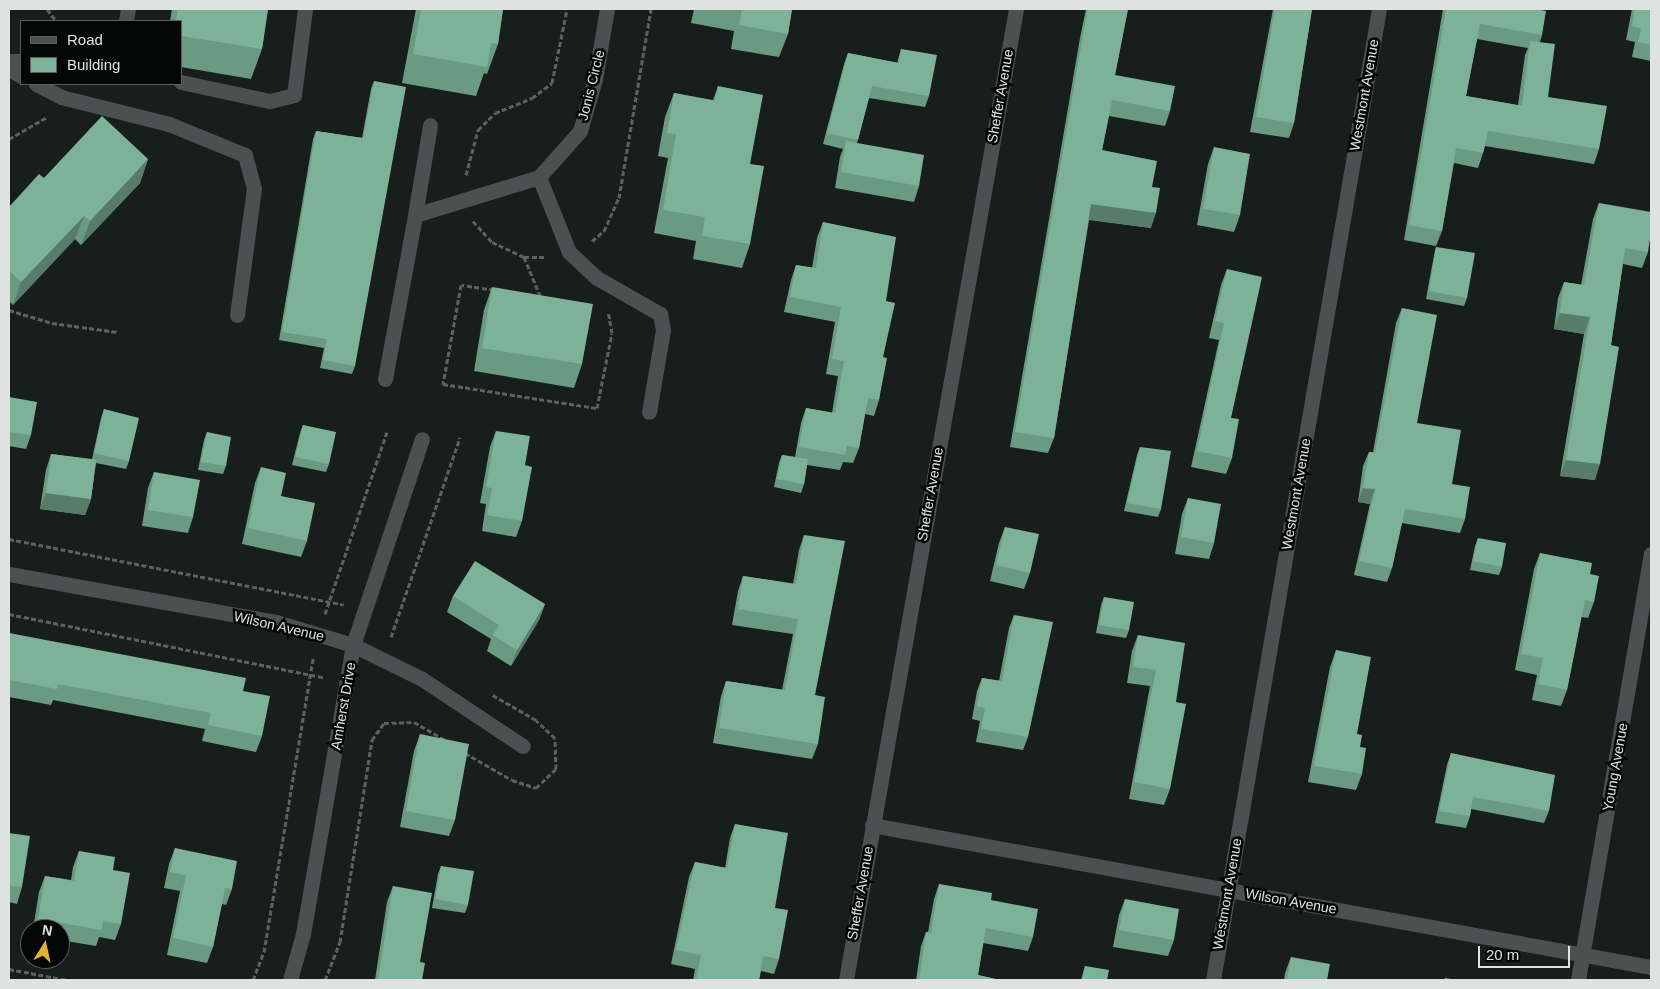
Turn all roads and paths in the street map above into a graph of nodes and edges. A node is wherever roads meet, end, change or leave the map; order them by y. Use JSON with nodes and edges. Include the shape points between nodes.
{"nodes":[{"id":1,"x":47,"y":9,"type":"edge"},
{"id":2,"x":305,"y":9,"type":"edge"},
{"id":3,"x":607,"y":9,"type":"edge"},
{"id":4,"x":1016,"y":9,"type":"edge"},
{"id":5,"x":1379,"y":9,"type":"edge"},
{"id":6,"x":55,"y":20,"type":"edge"},
{"id":7,"x":9,"y":69,"type":"edge"},
{"id":8,"x":20,"y":75,"type":"edge"},
{"id":9,"x":182,"y":82,"type":"edge"},
{"id":10,"x":38,"y":85,"type":"edge"},
{"id":11,"x":430,"y":125,"type":"dead end"},
{"id":12,"x":539,"y":177,"type":"junction"},
{"id":13,"x":415,"y":215,"type":"junction"},
{"id":14,"x":524,"y":257,"type":"dead end"},
{"id":15,"x":505,"y":292,"type":"edge"},
{"id":16,"x":532,"y":296,"type":"edge"},
{"id":17,"x":540,"y":298,"type":"junction"},
{"id":18,"x":550,"y":299,"type":"edge"},
{"id":19,"x":598,"y":308,"type":"dead end"},
{"id":20,"x":9,"y":310,"type":"edge"},
{"id":21,"x":237,"y":315,"type":"dead end"},
{"id":22,"x":117,"y":332,"type":"dead end"},
{"id":23,"x":385,"y":379,"type":"dead end"},
{"id":24,"x":649,"y":412,"type":"dead end"},
{"id":25,"x":387,"y":432,"type":"dead end"},
{"id":26,"x":460,"y":438,"type":"dead end"},
{"id":27,"x":422,"y":439,"type":"dead end"},
{"id":28,"x":1651,"y":554,"type":"edge"},
{"id":29,"x":9,"y":574,"type":"edge"},
{"id":30,"x":9,"y":614,"type":"edge"},
{"id":31,"x":317,"y":634,"type":"junction"},
{"id":32,"x":391,"y":637,"type":"dead end"},
{"id":33,"x":353,"y":645,"type":"junction"},
{"id":34,"x":310,"y":674,"type":"junction"},
{"id":35,"x":347,"y":683,"type":"junction"},
{"id":36,"x":523,"y":746,"type":"dead end"},
{"id":37,"x":872,"y":826,"type":"junction"},
{"id":38,"x":1228,"y":889,"type":"junction"},
{"id":39,"x":1582,"y":954,"type":"junction"},
{"id":40,"x":1651,"y":967,"type":"edge"},
{"id":41,"x":9,"y":969,"type":"edge"},
{"id":42,"x":67,"y":980,"type":"edge"},
{"id":43,"x":253,"y":980,"type":"edge"},
{"id":44,"x":290,"y":980,"type":"edge"},
{"id":45,"x":846,"y":980,"type":"edge"},
{"id":46,"x":1212,"y":980,"type":"edge"},
{"id":47,"x":1578,"y":980,"type":"edge"}],
"edges":[{"from":1,"to":6,"type":"path"},
{"from":2,"to":9,"type":"street","via":[[294,96],[270,101]]},
{"from":3,"to":12,"type":"street","name":"Jonis Circle","via":[[595,79],[580,131]]},
{"from":4,"to":37,"type":"street","name":"Sheffer Avenue"},
{"from":5,"to":38,"type":"street","name":"Westmont Avenue"},
{"from":7,"to":8,"type":"street"},
{"from":10,"to":21,"type":"street","via":[[61,97],[168,124],[245,156],[254,188]]},
{"from":11,"to":13,"type":"street"},
{"from":12,"to":13,"type":"street"},
{"from":12,"to":24,"type":"street","via":[[569,252],[597,278],[660,314],[663,330]]},
{"from":13,"to":23,"type":"street"},
{"from":14,"to":17,"type":"path"},
{"from":15,"to":19,"type":"path","via":[[461,284],[443,384],[597,408],[612,332],[608,310]]},
{"from":16,"to":17,"type":"path"},
{"from":17,"to":18,"type":"path"},
{"from":20,"to":22,"type":"path","via":[[52,323]]},
{"from":25,"to":31,"type":"path"},
{"from":26,"to":32,"type":"path"},
{"from":27,"to":33,"type":"street","name":"Amherst Drive"},
{"from":28,"to":39,"type":"street","name":"Young Avenue"},
{"from":29,"to":31,"type":"street","name":"Wilson Avenue"},
{"from":30,"to":34,"type":"path"},
{"from":31,"to":33,"type":"street","name":"Wilson Avenue"},
{"from":31,"to":34,"type":"path"},
{"from":33,"to":35,"type":"street","name":"Amherst Drive"},
{"from":33,"to":36,"type":"street","name":"Wilson Avenue","via":[[422,679]]},
{"from":34,"to":35,"type":"path"},
{"from":34,"to":43,"type":"path","via":[[264,952]]},
{"from":35,"to":44,"type":"street","name":"Amherst Drive","via":[[303,934]]},
{"from":37,"to":38,"type":"street","name":"Wilson Avenue"},
{"from":37,"to":45,"type":"street","name":"Sheffer Avenue"},
{"from":38,"to":39,"type":"street","name":"Wilson Avenue"},
{"from":38,"to":46,"type":"street","name":"Westmont Avenue"},
{"from":39,"to":40,"type":"street","name":"Wilson Avenue"},
{"from":39,"to":47,"type":"street","name":"Young Avenue"},
{"from":41,"to":42,"type":"path"}]}
